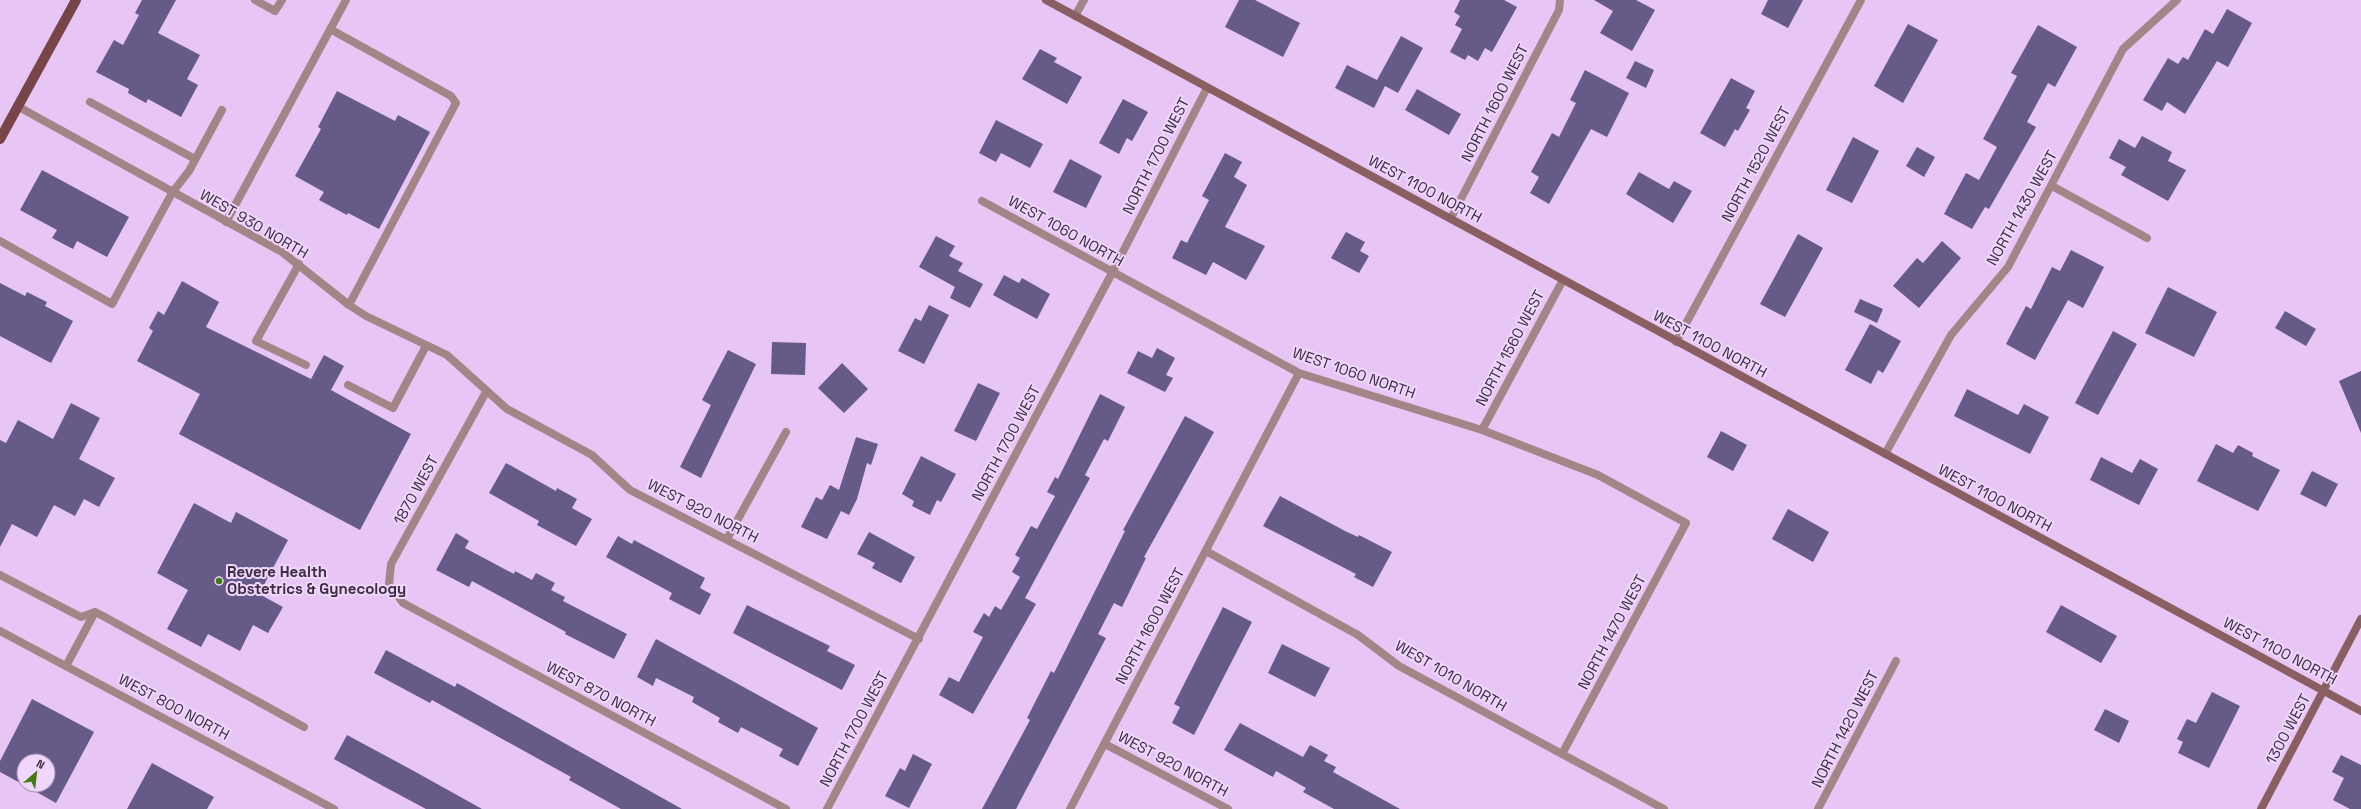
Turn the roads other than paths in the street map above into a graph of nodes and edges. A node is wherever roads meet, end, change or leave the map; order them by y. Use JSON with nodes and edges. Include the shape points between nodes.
{"nodes":[{"id":1,"x":76,"y":0,"type":"edge"},
{"id":2,"x":255,"y":0,"type":"edge"},
{"id":3,"x":282,"y":0,"type":"edge"},
{"id":4,"x":346,"y":0,"type":"edge"},
{"id":5,"x":1046,"y":0,"type":"edge"},
{"id":6,"x":1084,"y":0,"type":"edge"},
{"id":7,"x":1560,"y":0,"type":"edge"},
{"id":8,"x":1861,"y":0,"type":"edge"},
{"id":9,"x":2177,"y":0,"type":"edge"},
{"id":10,"x":1075,"y":16,"type":"junction"},
{"id":11,"x":330,"y":29,"type":"junction"},
{"id":12,"x":1207,"y":88,"type":"junction"},
{"id":13,"x":90,"y":102,"type":"dead end"},
{"id":14,"x":17,"y":106,"type":"junction"},
{"id":15,"x":222,"y":110,"type":"dead end"},
{"id":16,"x":0,"y":139,"type":"edge"},
{"id":17,"x":195,"y":159,"type":"junction"},
{"id":18,"x":2052,"y":186,"type":"junction"},
{"id":19,"x":172,"y":193,"type":"junction"},
{"id":20,"x":982,"y":201,"type":"dead end"},
{"id":21,"x":1451,"y":218,"type":"junction"},
{"id":22,"x":226,"y":222,"type":"junction"},
{"id":23,"x":2147,"y":238,"type":"dead end"},
{"id":24,"x":0,"y":242,"type":"edge"},
{"id":25,"x":299,"y":264,"type":"junction"},
{"id":26,"x":1112,"y":273,"type":"junction"},
{"id":27,"x":1563,"y":280,"type":"junction"},
{"id":28,"x":348,"y":305,"type":"junction"},
{"id":29,"x":1676,"y":342,"type":"junction"},
{"id":30,"x":426,"y":346,"type":"junction"},
{"id":31,"x":306,"y":365,"type":"dead end"},
{"id":32,"x":1299,"y":373,"type":"junction"},
{"id":33,"x":348,"y":385,"type":"dead end"},
{"id":34,"x":486,"y":392,"type":"junction"},
{"id":35,"x":1482,"y":430,"type":"junction"},
{"id":36,"x":786,"y":432,"type":"dead end"},
{"id":37,"x":1885,"y":454,"type":"junction"},
{"id":38,"x":1686,"y":523,"type":"joint"},
{"id":39,"x":727,"y":539,"type":"junction"},
{"id":40,"x":1206,"y":551,"type":"junction"},
{"id":41,"x":0,"y":575,"type":"edge"},
{"id":42,"x":403,"y":603,"type":"joint"},
{"id":43,"x":95,"y":612,"type":"junction"},
{"id":44,"x":2361,"y":619,"type":"edge"},
{"id":45,"x":0,"y":631,"type":"edge"},
{"id":46,"x":919,"y":639,"type":"junction"},
{"id":47,"x":1896,"y":661,"type":"dead end"},
{"id":48,"x":66,"y":666,"type":"junction"},
{"id":49,"x":2324,"y":690,"type":"junction"},
{"id":50,"x":2361,"y":711,"type":"edge"},
{"id":51,"x":304,"y":727,"type":"dead end"},
{"id":52,"x":1104,"y":744,"type":"junction"},
{"id":53,"x":1562,"y":754,"type":"junction"},
{"id":54,"x":334,"y":809,"type":"edge"},
{"id":55,"x":786,"y":809,"type":"edge"},
{"id":56,"x":827,"y":809,"type":"edge"},
{"id":57,"x":1070,"y":809,"type":"edge"},
{"id":58,"x":1228,"y":809,"type":"edge"},
{"id":59,"x":1664,"y":809,"type":"edge"},
{"id":60,"x":1818,"y":809,"type":"edge"},
{"id":61,"x":2261,"y":809,"type":"edge"}],
"edges":[{"from":1,"to":14,"type":"main road"},
{"from":2,"to":3,"type":"street","via":[[275,11]]},
{"from":4,"to":11,"type":"street"},
{"from":5,"to":10,"type":"main road","name":"WEST 1100 NORTH"},
{"from":6,"to":10,"type":"street"},
{"from":7,"to":21,"type":"street","name":"NORTH 1600 WEST","via":[[1559,10],[1529,70]]},
{"from":8,"to":29,"type":"street","name":"NORTH 1520 WEST"},
{"from":9,"to":18,"type":"street","name":"NORTH 1430 WEST","via":[[2123,49]]},
{"from":10,"to":12,"type":"main road","name":"WEST 1100 NORTH"},
{"from":11,"to":22,"type":"street"},
{"from":11,"to":28,"type":"street","via":[[451,96],[456,103]]},
{"from":12,"to":21,"type":"main road","name":"WEST 1100 NORTH"},
{"from":12,"to":26,"type":"street","name":"NORTH 1700 WEST"},
{"from":13,"to":17,"type":"street"},
{"from":14,"to":16,"type":"main road"},
{"from":14,"to":19,"type":"street","name":"WEST 930 NORTH"},
{"from":15,"to":17,"type":"street"},
{"from":17,"to":19,"type":"street"},
{"from":18,"to":23,"type":"street"},
{"from":18,"to":37,"type":"street","name":"NORTH 1430 WEST","via":[[2008,267],[1951,334]]},
{"from":19,"to":22,"type":"street","name":"WEST 930 NORTH"},
{"from":19,"to":24,"type":"street","via":[[112,304]]},
{"from":20,"to":26,"type":"street","name":"WEST 1060 NORTH"},
{"from":21,"to":27,"type":"main road","name":"WEST 1100 NORTH"},
{"from":22,"to":25,"type":"street","name":"WEST 930 NORTH"},
{"from":25,"to":28,"type":"street","name":"WEST 930 NORTH"},
{"from":25,"to":31,"type":"street","via":[[256,341]]},
{"from":26,"to":32,"type":"street","name":"WEST 1060 NORTH"},
{"from":26,"to":46,"type":"street","name":"NORTH 1700 WEST"},
{"from":27,"to":29,"type":"main road","name":"WEST 1100 NORTH"},
{"from":27,"to":35,"type":"street","name":"NORTH 1560 WEST"},
{"from":28,"to":30,"type":"street","name":"WEST 930 NORTH"},
{"from":29,"to":37,"type":"main road","name":"WEST 1100 NORTH"},
{"from":30,"to":33,"type":"street","via":[[393,408]]},
{"from":30,"to":34,"type":"street","name":"WEST 930 NORTH","via":[[447,355]]},
{"from":32,"to":35,"type":"street","name":"WEST 1060 NORTH"},
{"from":32,"to":40,"type":"street","name":"NORTH 1600 WEST"},
{"from":34,"to":39,"type":"street","name":"WEST 920 NORTH","via":[[507,409],[592,456],[630,490]]},
{"from":34,"to":42,"type":"street","name":"1870 WEST","via":[[391,564],[389,584]]},
{"from":35,"to":38,"type":"street","name":"WEST 1060 NORTH","via":[[1598,475]]},
{"from":36,"to":39,"type":"street"},
{"from":37,"to":49,"type":"main road","name":"WEST 1100 NORTH"},
{"from":38,"to":53,"type":"street","name":"NORTH 1470 WEST"},
{"from":39,"to":46,"type":"street","name":"WEST 920 NORTH"},
{"from":40,"to":52,"type":"street","name":"NORTH 1600 WEST"},
{"from":40,"to":53,"type":"street","name":"WEST 1010 NORTH","via":[[1358,635],[1399,666]]},
{"from":41,"to":43,"type":"street","via":[[81,617]]},
{"from":42,"to":55,"type":"street","name":"WEST 870 NORTH"},
{"from":43,"to":48,"type":"street"},
{"from":43,"to":51,"type":"street"},
{"from":44,"to":49,"type":"main road","name":"1300 WEST"},
{"from":45,"to":48,"type":"street","name":"WEST 800 NORTH"},
{"from":46,"to":56,"type":"street","name":"NORTH 1700 WEST"},
{"from":47,"to":60,"type":"street","name":"NORTH 1420 WEST"},
{"from":48,"to":54,"type":"street","name":"WEST 800 NORTH"},
{"from":49,"to":50,"type":"main road","name":"WEST 1100 NORTH"},
{"from":49,"to":61,"type":"main road","name":"1300 WEST"},
{"from":52,"to":57,"type":"street","name":"NORTH 1600 WEST"},
{"from":52,"to":58,"type":"street","name":"WEST 920 NORTH"},
{"from":53,"to":59,"type":"street","name":"WEST 1010 NORTH"}]}
